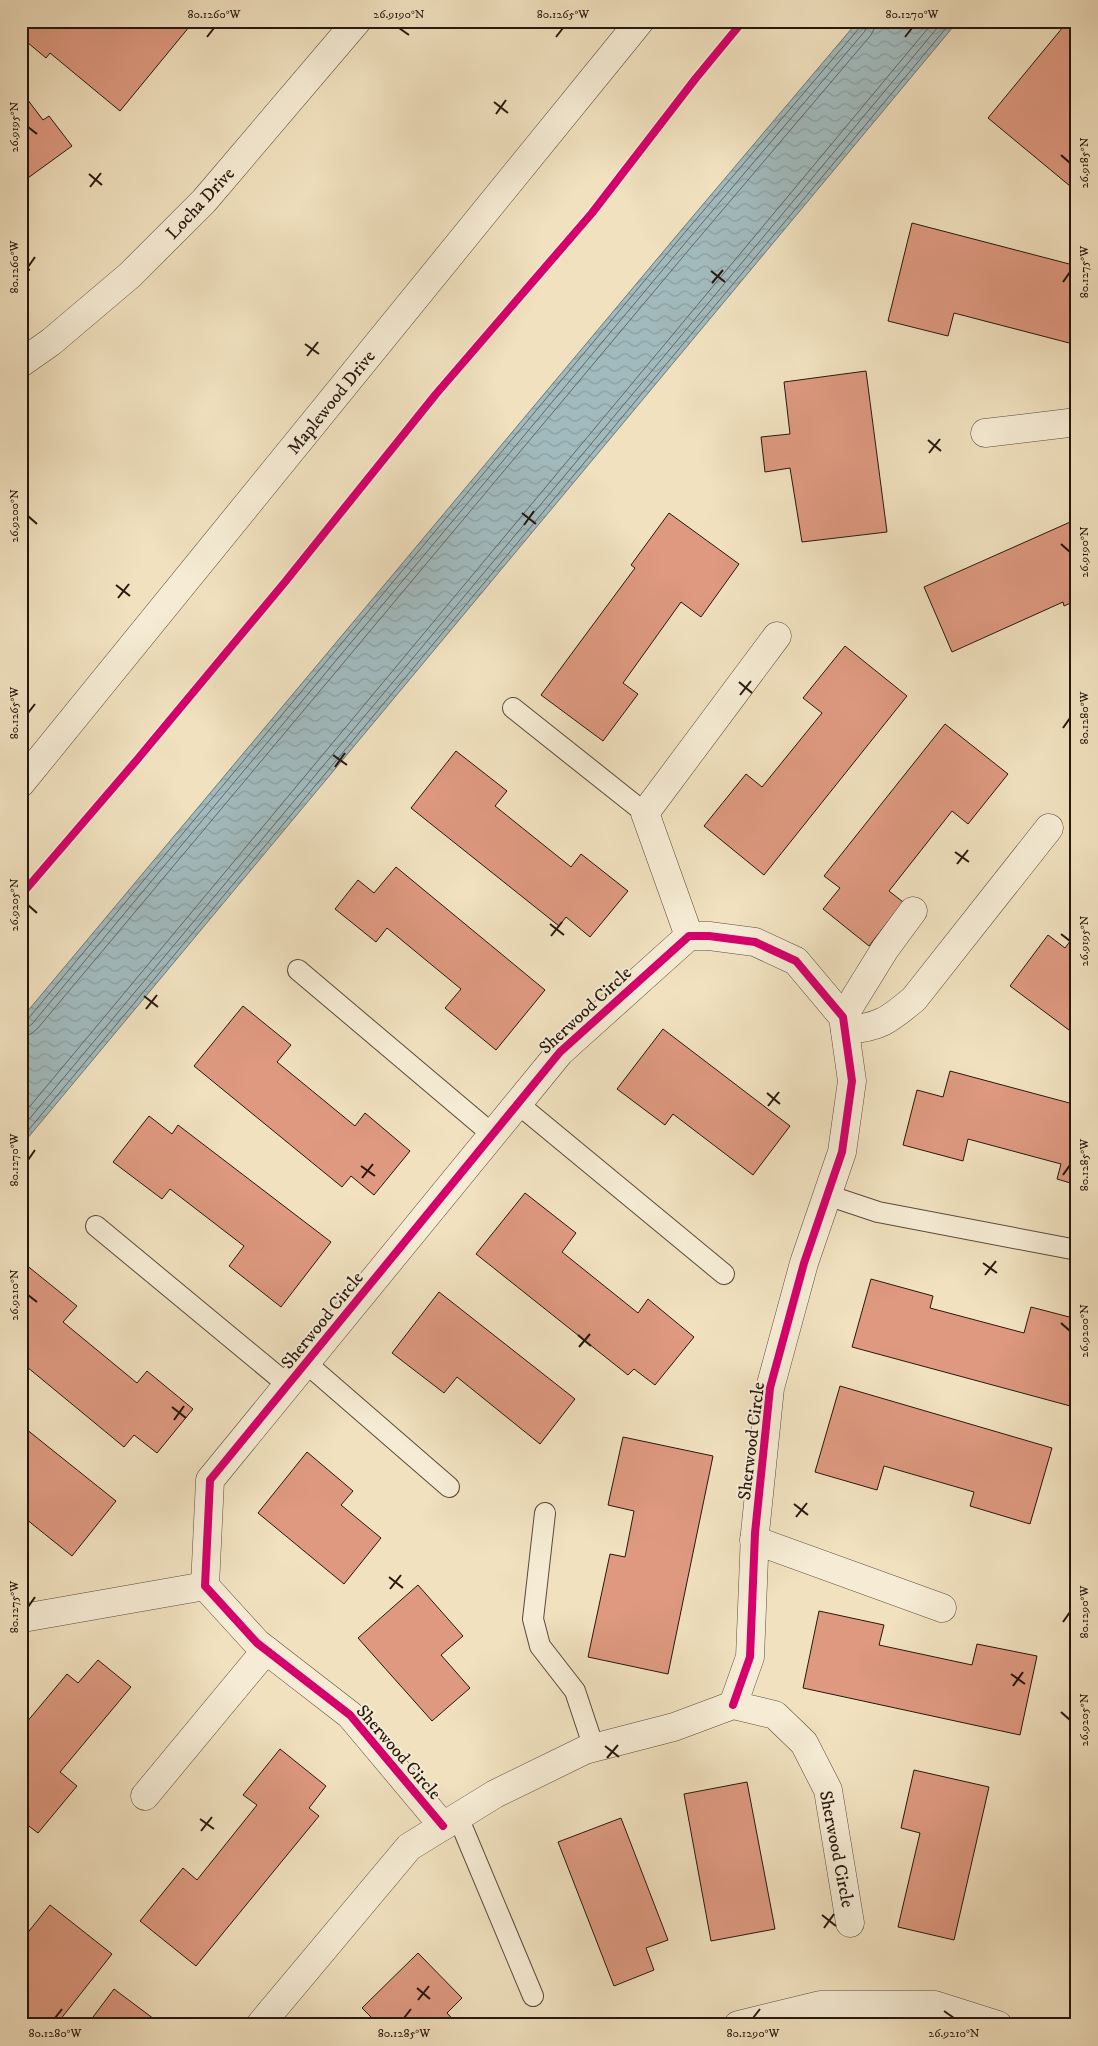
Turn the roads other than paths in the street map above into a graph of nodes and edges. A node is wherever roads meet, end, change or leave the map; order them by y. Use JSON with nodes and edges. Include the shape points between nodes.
{"nodes":[{"id":1,"x":357,"y":21,"type":"edge"},
{"id":2,"x":640,"y":21,"type":"edge"},
{"id":3,"x":21,"y":363,"type":"edge"},
{"id":4,"x":1077,"y":422,"type":"edge"},
{"id":5,"x":985,"y":433,"type":"dead end"},
{"id":6,"x":776,"y":636,"type":"dead end"},
{"id":7,"x":513,"y":708,"type":"dead end"},
{"id":8,"x":21,"y":783,"type":"edge"},
{"id":9,"x":645,"y":813,"type":"junction"},
{"id":10,"x":1049,"y":828,"type":"dead end"},
{"id":11,"x":913,"y":911,"type":"dead end"},
{"id":12,"x":688,"y":936,"type":"junction"},
{"id":13,"x":298,"y":970,"type":"dead end"},
{"id":14,"x":844,"y":1023,"type":"junction"},
{"id":15,"x":517,"y":1103,"type":"junction"},
{"id":16,"x":492,"y":1134,"type":"junction"},
{"id":17,"x":827,"y":1195,"type":"junction"},
{"id":18,"x":96,"y":1226,"type":"dead end"},
{"id":19,"x":1077,"y":1250,"type":"edge"},
{"id":20,"x":724,"y":1274,"type":"dead end"},
{"id":21,"x":306,"y":1363,"type":"junction"},
{"id":22,"x":288,"y":1385,"type":"junction"},
{"id":23,"x":449,"y":1487,"type":"dead end"},
{"id":24,"x":544,"y":1513,"type":"dead end"},
{"id":25,"x":754,"y":1540,"type":"junction"},
{"id":26,"x":206,"y":1586,"type":"junction"},
{"id":27,"x":942,"y":1608,"type":"dead end"},
{"id":28,"x":21,"y":1616,"type":"edge"},
{"id":29,"x":266,"y":1650,"type":"junction"},
{"id":30,"x":733,"y":1705,"type":"junction"},
{"id":31,"x":594,"y":1748,"type":"junction"},
{"id":32,"x":145,"y":1796,"type":"dead end"},
{"id":33,"x":451,"y":1821,"type":"junction"},
{"id":34,"x":850,"y":1923,"type":"dead end"},
{"id":35,"x":533,"y":1996,"type":"dead end"},
{"id":36,"x":260,"y":2025,"type":"edge"},
{"id":37,"x":738,"y":2025,"type":"edge"},
{"id":38,"x":998,"y":2025,"type":"edge"}],
"edges":[{"from":1,"to":3,"type":"street","name":"Locha Drive","via":[[204,202],[130,275],[51,342]]},
{"from":2,"to":8,"type":"street","name":"Maplewood Drive"},
{"from":4,"to":5,"type":"street"},
{"from":6,"to":9,"type":"street"},
{"from":7,"to":9,"type":"lane"},
{"from":9,"to":12,"type":"street"},
{"from":10,"to":14,"type":"street","via":[[914,999],[890,1019],[866,1029]]},
{"from":11,"to":14,"type":"street","via":[[885,949]]},
{"from":12,"to":14,"type":"street","via":[[755,942],[796,961]]},
{"from":12,"to":15,"type":"street","name":"Sherwood Circle","via":[[560,1052]]},
{"from":13,"to":16,"type":"lane"},
{"from":14,"to":17,"type":"street","name":"Sherwood Circle","via":[[852,1081],[842,1152]]},
{"from":15,"to":16,"type":"street","name":"Sherwood Circle"},
{"from":15,"to":20,"type":"lane"},
{"from":16,"to":21,"type":"street","name":"Sherwood Circle"},
{"from":17,"to":19,"type":"lane","via":[[878,1212]]},
{"from":17,"to":25,"type":"street","name":"Sherwood Circle","via":[[804,1263],[770,1388]]},
{"from":18,"to":22,"type":"lane"},
{"from":21,"to":22,"type":"street","name":"Sherwood Circle"},
{"from":21,"to":23,"type":"lane"},
{"from":22,"to":26,"type":"street","name":"Sherwood Circle","via":[[210,1480]]},
{"from":24,"to":31,"type":"lane","via":[[533,1619],[540,1646],[575,1691]]},
{"from":25,"to":27,"type":"street"},
{"from":25,"to":30,"type":"street","name":"Sherwood Circle","via":[[750,1657]]},
{"from":26,"to":28,"type":"street"},
{"from":26,"to":29,"type":"street","name":"Sherwood Circle","via":[[256,1643]]},
{"from":29,"to":32,"type":"street"},
{"from":29,"to":33,"type":"street","name":"Sherwood Circle","via":[[350,1715]]},
{"from":30,"to":31,"type":"street","name":"Sherwood Circle","via":[[674,1727]]},
{"from":30,"to":34,"type":"street","name":"Sherwood Circle","via":[[775,1715],[804,1743],[828,1790]]},
{"from":31,"to":33,"type":"street","name":"Sherwood Circle","via":[[495,1794]]},
{"from":33,"to":35,"type":"lane"},
{"from":33,"to":36,"type":"street","name":"Sherwood Circle","via":[[409,1847]]},
{"from":37,"to":38,"type":"street","via":[[820,2005],[934,2005]]}]}
